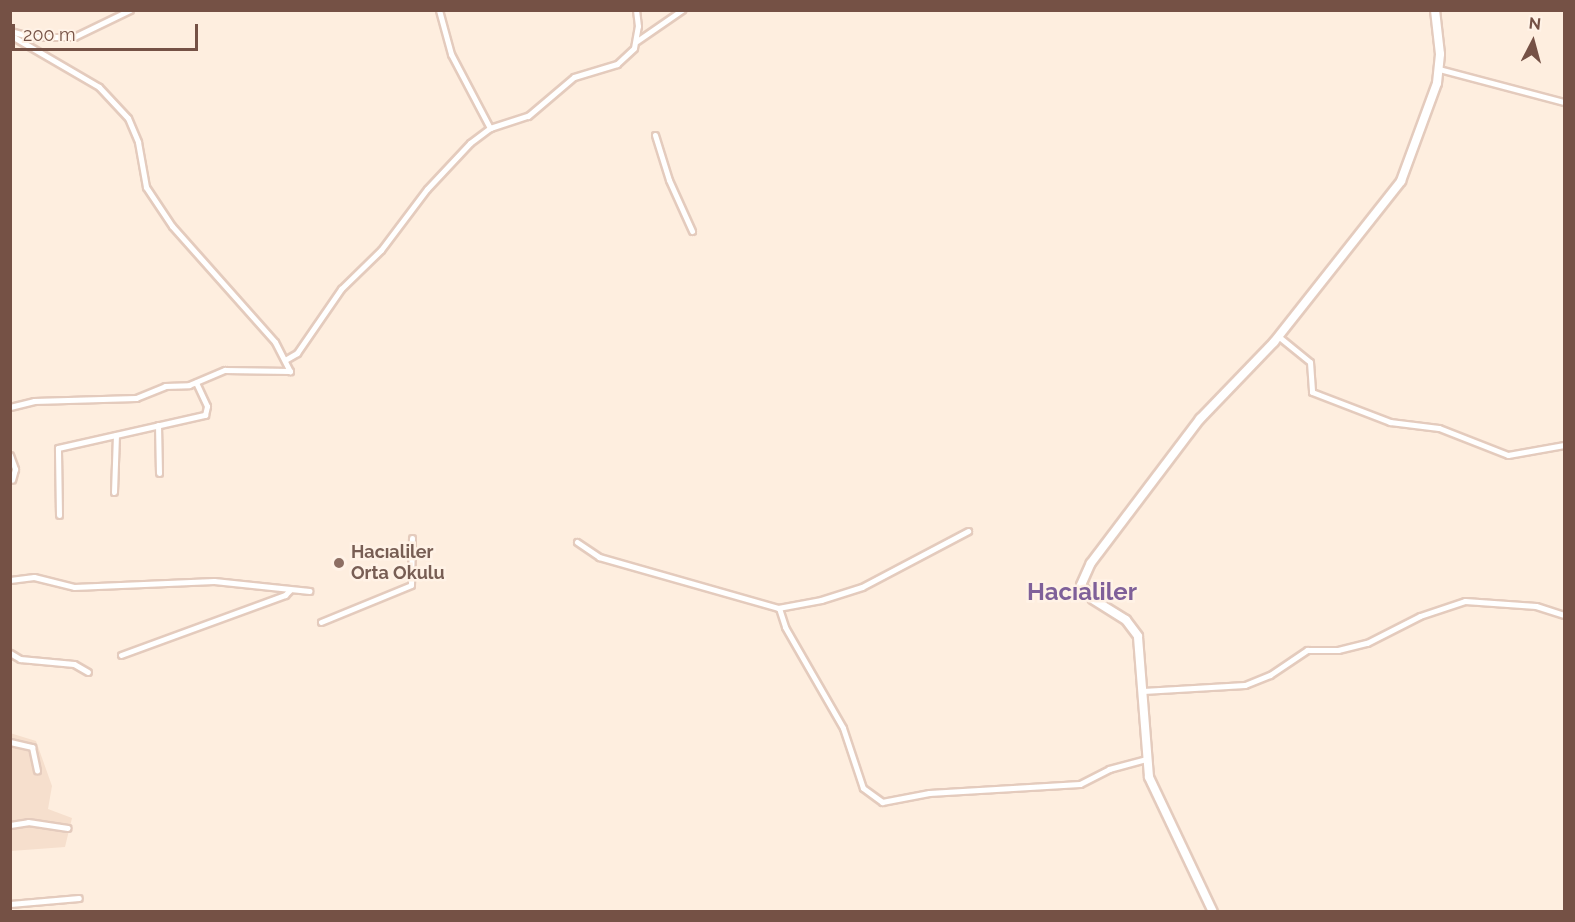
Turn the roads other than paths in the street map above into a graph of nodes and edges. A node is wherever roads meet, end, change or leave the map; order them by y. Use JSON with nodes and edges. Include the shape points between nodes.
{"nodes":[{"id":1,"x":130,"y":10,"type":"edge"},
{"id":2,"x":439,"y":10,"type":"edge"},
{"id":3,"x":636,"y":10,"type":"edge"},
{"id":4,"x":682,"y":10,"type":"edge"},
{"id":5,"x":1435,"y":10,"type":"edge"},
{"id":6,"x":10,"y":33,"type":"edge"},
{"id":7,"x":43,"y":38,"type":"junction"},
{"id":8,"x":637,"y":41,"type":"junction"},
{"id":9,"x":36,"y":50,"type":"junction"},
{"id":10,"x":1439,"y":69,"type":"junction"},
{"id":11,"x":1564,"y":102,"type":"edge"},
{"id":12,"x":490,"y":128,"type":"junction"},
{"id":13,"x":655,"y":135,"type":"dead end"},
{"id":14,"x":692,"y":231,"type":"dead end"},
{"id":15,"x":1278,"y":336,"type":"junction"},
{"id":16,"x":285,"y":360,"type":"junction"},
{"id":17,"x":196,"y":382,"type":"junction"},
{"id":18,"x":10,"y":407,"type":"edge"},
{"id":19,"x":158,"y":426,"type":"junction"},
{"id":20,"x":116,"y":435,"type":"junction"},
{"id":21,"x":1564,"y":445,"type":"edge"},
{"id":22,"x":10,"y":455,"type":"edge"},
{"id":23,"x":159,"y":473,"type":"dead end"},
{"id":24,"x":12,"y":480,"type":"edge"},
{"id":25,"x":114,"y":492,"type":"dead end"},
{"id":26,"x":59,"y":515,"type":"dead end"},
{"id":27,"x":968,"y":531,"type":"dead end"},
{"id":28,"x":412,"y":538,"type":"dead end"},
{"id":29,"x":577,"y":542,"type":"dead end"},
{"id":30,"x":10,"y":580,"type":"edge"},
{"id":31,"x":291,"y":590,"type":"junction"},
{"id":32,"x":309,"y":591,"type":"dead end"},
{"id":33,"x":779,"y":608,"type":"junction"},
{"id":34,"x":1564,"y":615,"type":"edge"},
{"id":35,"x":321,"y":622,"type":"dead end"},
{"id":36,"x":10,"y":653,"type":"edge"},
{"id":37,"x":121,"y":655,"type":"dead end"},
{"id":38,"x":88,"y":672,"type":"dead end"},
{"id":39,"x":1143,"y":690,"type":"junction"},
{"id":40,"x":10,"y":741,"type":"edge"},
{"id":41,"x":1146,"y":759,"type":"junction"},
{"id":42,"x":37,"y":770,"type":"dead end"},
{"id":43,"x":10,"y":825,"type":"edge"},
{"id":44,"x":68,"y":828,"type":"dead end"},
{"id":45,"x":79,"y":898,"type":"dead end"},
{"id":46,"x":10,"y":904,"type":"edge"},
{"id":47,"x":1214,"y":912,"type":"edge"}],
"edges":[{"from":1,"to":7,"type":"street","via":[[74,37]]},
{"from":2,"to":12,"type":"street","via":[[451,54]]},
{"from":3,"to":8,"type":"street"},
{"from":4,"to":8,"type":"street"},
{"from":5,"to":10,"type":"street"},
{"from":6,"to":7,"type":"street"},
{"from":6,"to":9,"type":"street"},
{"from":7,"to":9,"type":"street"},
{"from":8,"to":12,"type":"street","via":[[617,64],[574,77],[528,116]]},
{"from":9,"to":16,"type":"street","via":[[99,87],[128,118],[138,142],[146,187],[172,226],[275,342]]},
{"from":10,"to":11,"type":"street"},
{"from":10,"to":15,"type":"street","via":[[1434,96],[1401,181]]},
{"from":12,"to":16,"type":"street","via":[[450,163],[381,250],[341,289],[297,353]]},
{"from":13,"to":14,"type":"street","via":[[669,180]]},
{"from":15,"to":21,"type":"street","via":[[1310,362],[1312,392],[1390,422],[1439,428],[1508,456]]},
{"from":15,"to":39,"type":"street","via":[[1200,419],[1086,572],[1081,585],[1093,599],[1126,620],[1138,636]]},
{"from":16,"to":17,"type":"street","via":[[290,371],[225,370]]},
{"from":17,"to":18,"type":"street","via":[[165,386],[136,398],[34,401]]},
{"from":17,"to":19,"type":"street","via":[[207,405],[205,414]]},
{"from":19,"to":20,"type":"street"},
{"from":19,"to":23,"type":"street"},
{"from":20,"to":25,"type":"street"},
{"from":20,"to":26,"type":"street","via":[[58,448]]},
{"from":22,"to":24,"type":"street","via":[[15,469]]},
{"from":27,"to":33,"type":"street","via":[[862,587]]},
{"from":28,"to":35,"type":"street","via":[[411,585]]},
{"from":29,"to":33,"type":"street","via":[[599,557]]},
{"from":30,"to":31,"type":"street","via":[[34,577],[74,587],[214,581]]},
{"from":31,"to":32,"type":"street"},
{"from":31,"to":37,"type":"street"},
{"from":33,"to":41,"type":"street","via":[[785,627],[843,728],[863,788],[882,802],[929,793],[1080,784],[1109,769]]},
{"from":34,"to":39,"type":"street","via":[[1536,606],[1465,601],[1420,616],[1367,643],[1338,650],[1307,650],[1270,675],[1245,685]]},
{"from":36,"to":38,"type":"street","via":[[20,659],[74,664]]},
{"from":39,"to":41,"type":"street"},
{"from":40,"to":42,"type":"street","via":[[32,747]]},
{"from":41,"to":47,"type":"street","via":[[1149,777]]},
{"from":43,"to":44,"type":"street","via":[[28,822]]},
{"from":45,"to":46,"type":"street"}]}
